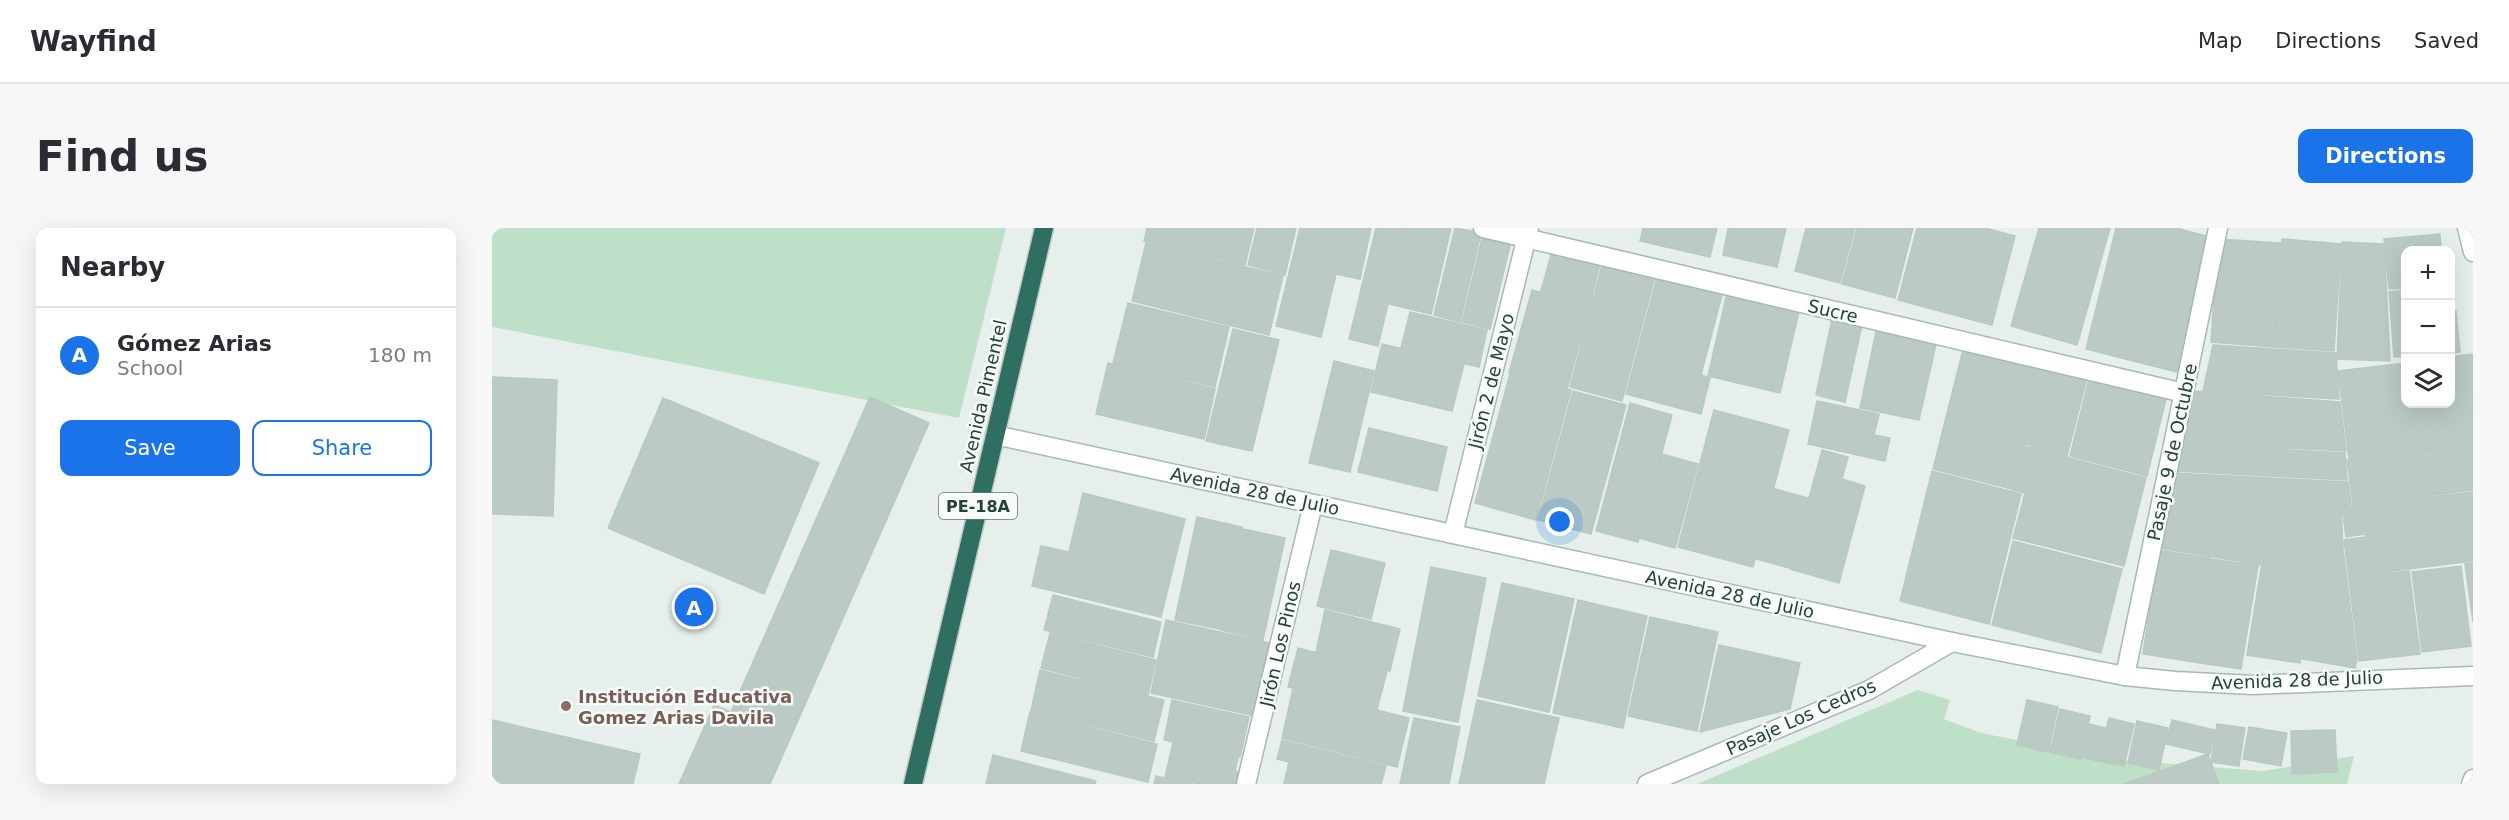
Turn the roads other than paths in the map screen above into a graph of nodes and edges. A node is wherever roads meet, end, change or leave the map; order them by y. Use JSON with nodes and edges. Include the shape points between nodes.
{"nodes":[{"id":1,"x":1044,"y":228,"type":"edge"},
{"id":2,"x":1483,"y":228,"type":"edge"},
{"id":3,"x":2218,"y":228,"type":"edge"},
{"id":4,"x":2467,"y":228,"type":"edge"},
{"id":5,"x":1528,"y":233,"type":"edge"},
{"id":6,"x":2473,"y":252,"type":"edge"},
{"id":7,"x":2184,"y":393,"type":"junction"},
{"id":8,"x":995,"y":435,"type":"junction"},
{"id":9,"x":1313,"y":504,"type":"junction"},
{"id":10,"x":1453,"y":534,"type":"junction"},
{"id":11,"x":1952,"y":642,"type":"junction"},
{"id":12,"x":2125,"y":675,"type":"junction"},
{"id":13,"x":2473,"y":676,"type":"edge"},
{"id":14,"x":2473,"y":779,"type":"edge"},
{"id":15,"x":913,"y":784,"type":"edge"},
{"id":16,"x":1246,"y":784,"type":"edge"},
{"id":17,"x":1647,"y":784,"type":"edge"},
{"id":18,"x":2471,"y":784,"type":"edge"}],
"edges":[{"from":1,"to":8,"type":"highway","name":"Avenida Pimentel","number":"PE-18A"},
{"from":2,"to":5,"type":"street","name":"Sucre"},
{"from":3,"to":7,"type":"street","name":"Pasaje 9 de Octubre"},
{"from":4,"to":6,"type":"street"},
{"from":5,"to":7,"type":"street","name":"Sucre"},
{"from":5,"to":10,"type":"street","name":"Jirón 2 de Mayo"},
{"from":7,"to":12,"type":"street","name":"Pasaje 9 de Octubre"},
{"from":8,"to":9,"type":"street","name":"Avenida 28 de Julio"},
{"from":8,"to":15,"type":"highway","name":"Avenida Pimentel","number":"PE-18A"},
{"from":9,"to":10,"type":"street","name":"Avenida 28 de Julio"},
{"from":9,"to":16,"type":"street","name":"Jirón Los Pinos"},
{"from":10,"to":11,"type":"street","name":"Avenida 28 de Julio"},
{"from":11,"to":12,"type":"street","name":"Avenida 28 de Julio"},
{"from":11,"to":17,"type":"street","name":"Pasaje Los Cedros","via":[[1869,690]]},
{"from":12,"to":13,"type":"street","name":"Avenida 28 de Julio","via":[[2253,685]]},
{"from":14,"to":18,"type":"street"}]}
